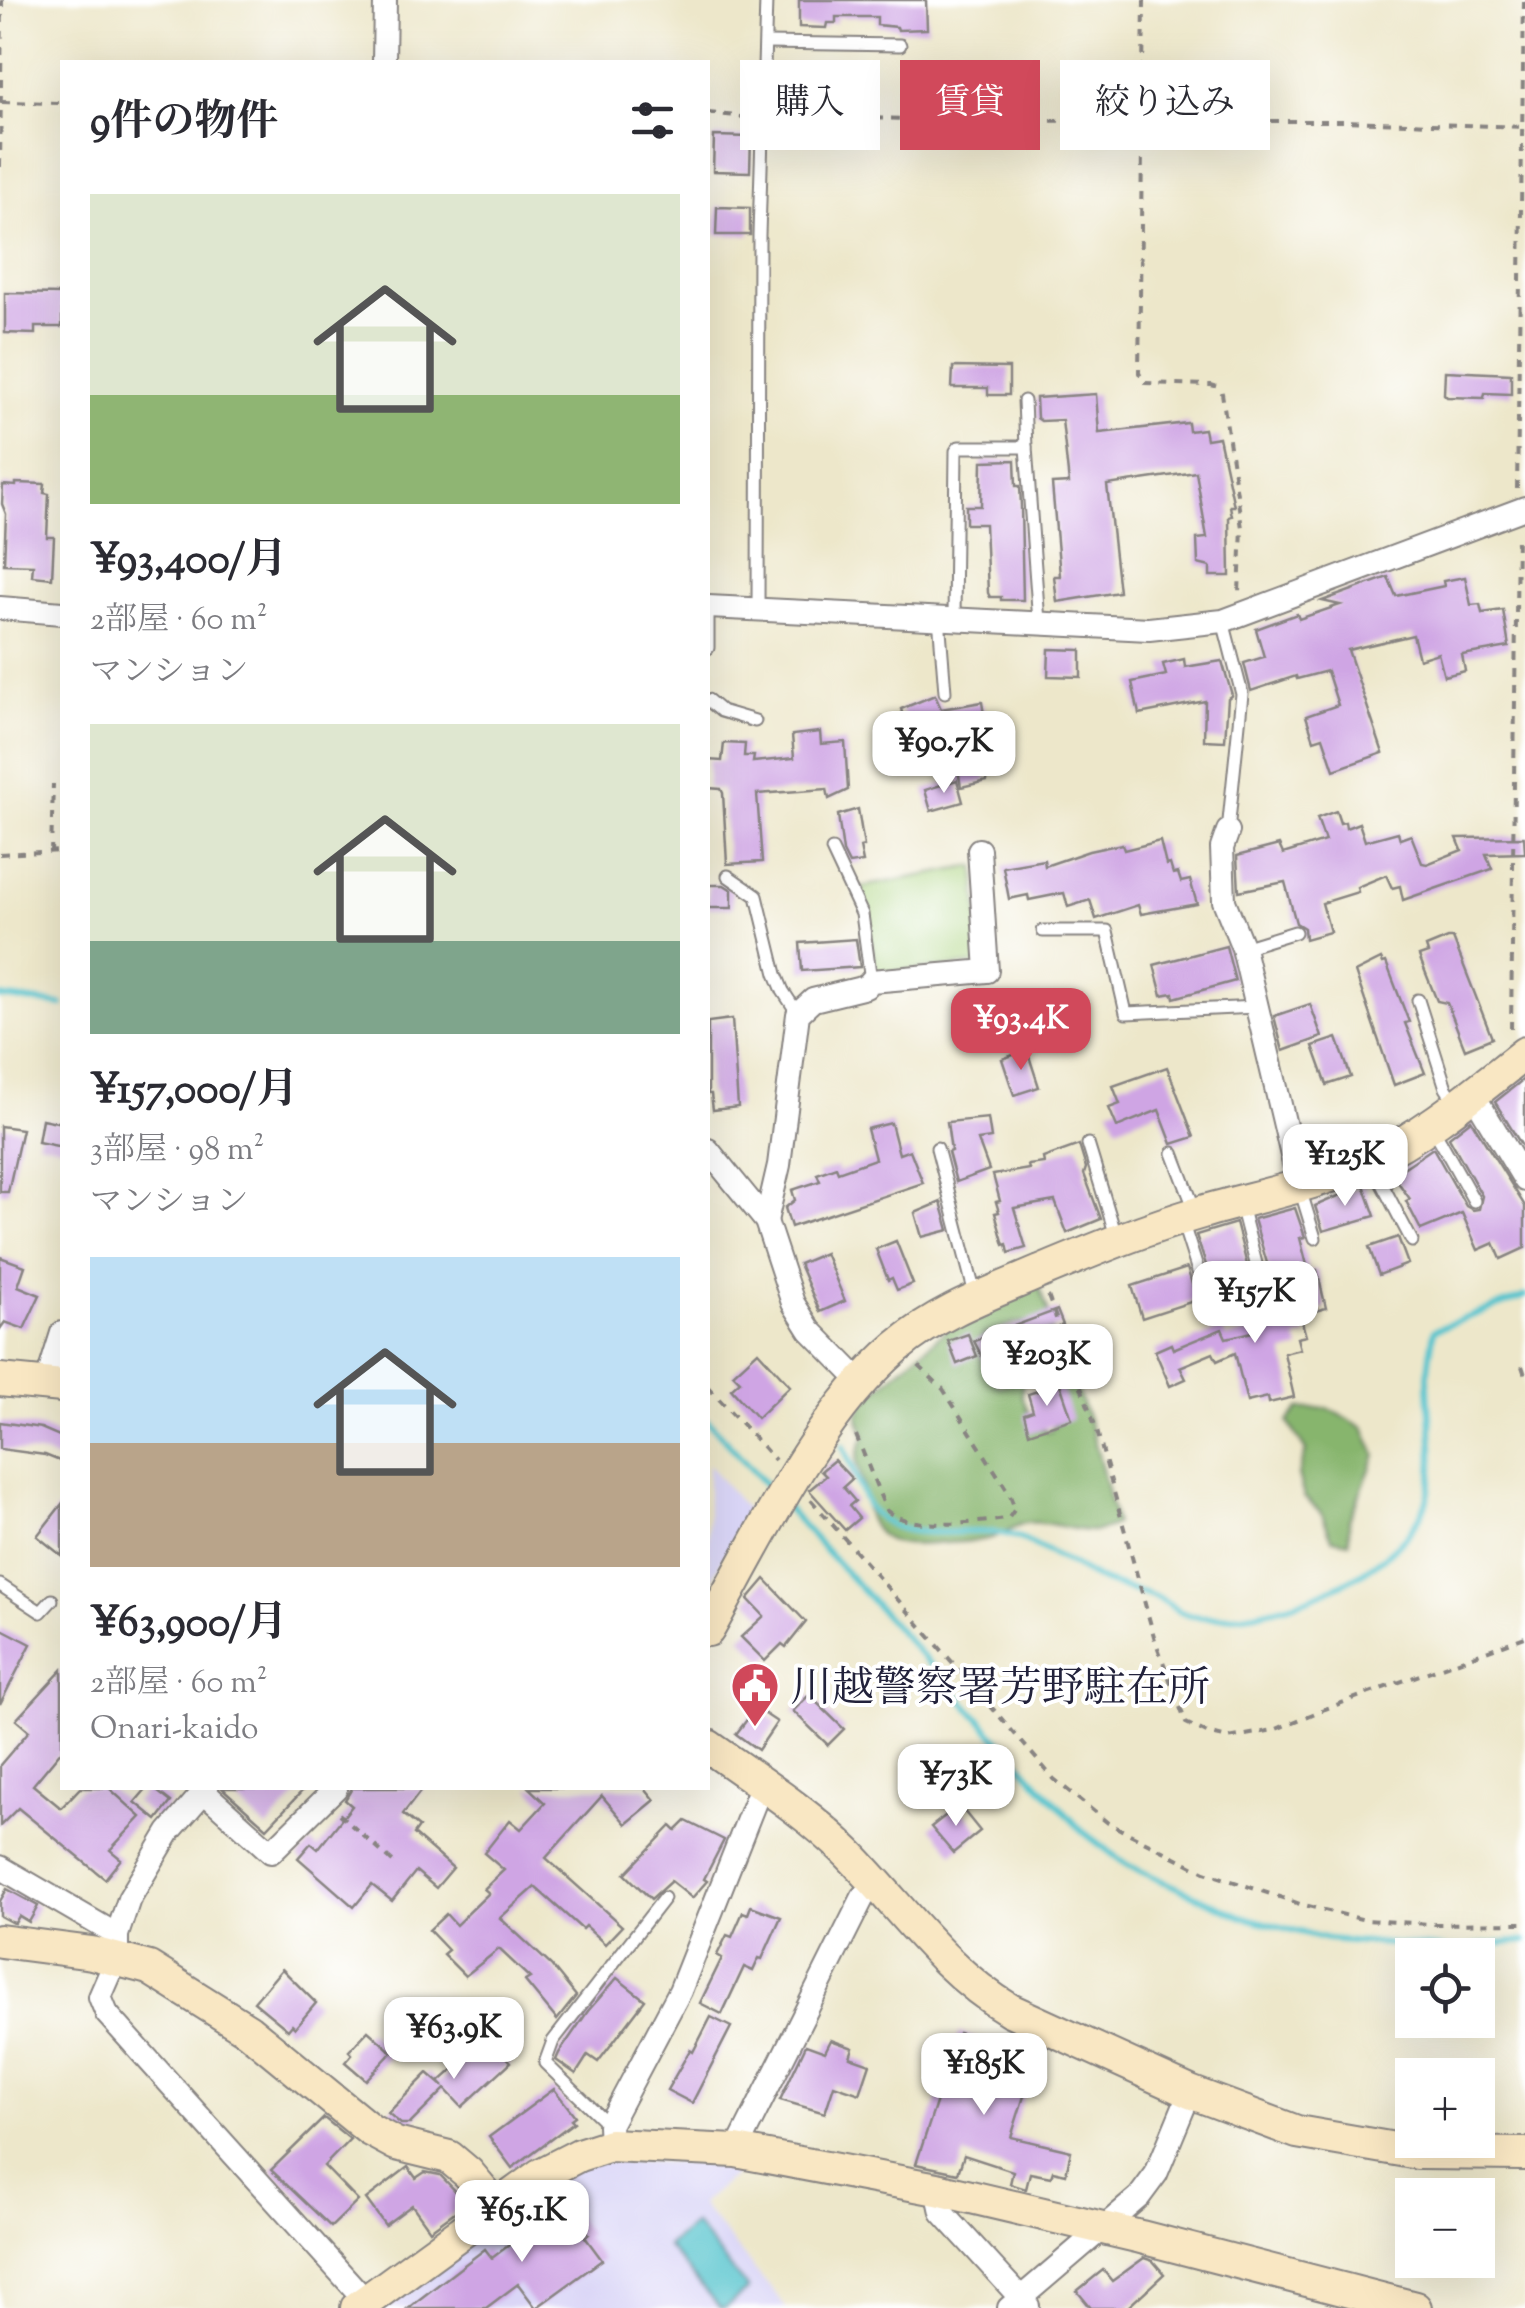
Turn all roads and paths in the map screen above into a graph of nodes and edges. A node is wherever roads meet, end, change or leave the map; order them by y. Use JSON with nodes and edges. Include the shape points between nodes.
{"nodes":[{"id":1,"x":2,"y":0,"type":"edge"},
{"id":2,"x":385,"y":0,"type":"edge"},
{"id":3,"x":766,"y":0,"type":"edge"},
{"id":4,"x":1144,"y":0,"type":"edge"},
{"id":5,"x":1524,"y":0,"type":"edge"},
{"id":6,"x":766,"y":43,"type":"junction"},
{"id":7,"x":900,"y":45,"type":"dead end"},
{"id":8,"x":384,"y":60,"type":"edge"},
{"id":9,"x":766,"y":60,"type":"edge"},
{"id":10,"x":1144,"y":60,"type":"edge"},
{"id":11,"x":1,"y":102,"type":"edge"},
{"id":12,"x":60,"y":103,"type":"edge"},
{"id":13,"x":710,"y":113,"type":"edge"},
{"id":14,"x":740,"y":116,"type":"edge"},
{"id":15,"x":880,"y":119,"type":"edge"},
{"id":16,"x":1060,"y":120,"type":"edge"},
{"id":17,"x":1270,"y":121,"type":"edge"},
{"id":18,"x":1524,"y":125,"type":"edge"},
{"id":19,"x":763,"y":150,"type":"edge"},
{"id":20,"x":1143,"y":150,"type":"edge"},
{"id":21,"x":0,"y":167,"type":"edge"},
{"id":22,"x":1024,"y":401,"type":"dead end"},
{"id":23,"x":1026,"y":447,"type":"junction"},
{"id":24,"x":1521,"y":510,"type":"edge"},
{"id":25,"x":710,"y":607,"type":"edge"},
{"id":26,"x":0,"y":608,"type":"edge"},
{"id":27,"x":758,"y":610,"type":"junction"},
{"id":28,"x":60,"y":613,"type":"edge"},
{"id":29,"x":947,"y":617,"type":"junction"},
{"id":30,"x":1230,"y":619,"type":"junction"},
{"id":31,"x":1039,"y":622,"type":"junction"},
{"id":32,"x":946,"y":692,"type":"dead end"},
{"id":33,"x":710,"y":702,"type":"edge"},
{"id":34,"x":754,"y":720,"type":"dead end"},
{"id":35,"x":53,"y":784,"type":"dead end"},
{"id":36,"x":1228,"y":831,"type":"joint"},
{"id":37,"x":832,"y":850,"type":"dead end"},
{"id":38,"x":979,"y":850,"type":"dead end"},
{"id":39,"x":60,"y":852,"type":"edge"},
{"id":40,"x":52,"y":853,"type":"junction"},
{"id":41,"x":0,"y":854,"type":"edge"},
{"id":42,"x":728,"y":876,"type":"dead end"},
{"id":43,"x":1043,"y":931,"type":"dead end"},
{"id":44,"x":1295,"y":932,"type":"dead end"},
{"id":45,"x":1243,"y":948,"type":"junction"},
{"id":46,"x":871,"y":980,"type":"junction"},
{"id":47,"x":1418,"y":1000,"type":"dead end"},
{"id":48,"x":1257,"y":1007,"type":"junction"},
{"id":49,"x":798,"y":1014,"type":"junction"},
{"id":50,"x":1524,"y":1054,"type":"edge"},
{"id":51,"x":1454,"y":1108,"type":"junction"},
{"id":52,"x":1088,"y":1144,"type":"dead end"},
{"id":53,"x":937,"y":1148,"type":"dead end"},
{"id":54,"x":710,"y":1152,"type":"edge"},
{"id":55,"x":1173,"y":1153,"type":"dead end"},
{"id":56,"x":1370,"y":1160,"type":"junction"},
{"id":57,"x":1525,"y":1180,"type":"edge"},
{"id":58,"x":1299,"y":1186,"type":"junction"},
{"id":59,"x":1240,"y":1201,"type":"junction"},
{"id":60,"x":1474,"y":1201,"type":"dead end"},
{"id":61,"x":1189,"y":1216,"type":"junction"},
{"id":62,"x":766,"y":1222,"type":"junction"},
{"id":63,"x":1314,"y":1238,"type":"dead end"},
{"id":64,"x":1412,"y":1241,"type":"dead end"},
{"id":65,"x":1118,"y":1242,"type":"junction"},
{"id":66,"x":1040,"y":1272,"type":"junction"},
{"id":67,"x":1261,"y":1283,"type":"dead end"},
{"id":68,"x":976,"y":1298,"type":"junction"},
{"id":69,"x":1212,"y":1312,"type":"dead end"},
{"id":70,"x":60,"y":1346,"type":"edge"},
{"id":71,"x":894,"y":1350,"type":"junction"},
{"id":72,"x":1522,"y":1366,"type":"dead end"},
{"id":73,"x":1525,"y":1376,"type":"edge"},
{"id":74,"x":0,"y":1380,"type":"edge"},
{"id":75,"x":860,"y":1382,"type":"junction"},
{"id":76,"x":54,"y":1385,"type":"edge"},
{"id":77,"x":710,"y":1389,"type":"edge"},
{"id":78,"x":838,"y":1412,"type":"junction"},
{"id":79,"x":793,"y":1482,"type":"junction"},
{"id":80,"x":0,"y":1585,"type":"edge"},
{"id":81,"x":52,"y":1600,"type":"dead end"},
{"id":82,"x":710,"y":1626,"type":"edge"},
{"id":83,"x":1525,"y":1637,"type":"edge"},
{"id":84,"x":710,"y":1747,"type":"edge"},
{"id":85,"x":762,"y":1784,"type":"junction"},
{"id":86,"x":204,"y":1790,"type":"edge"},
{"id":87,"x":206,"y":1790,"type":"edge"},
{"id":88,"x":330,"y":1794,"type":"edge"},
{"id":89,"x":396,"y":1864,"type":"dead end"},
{"id":90,"x":0,"y":1866,"type":"edge"},
{"id":91,"x":878,"y":1884,"type":"junction"},
{"id":92,"x":664,"y":1898,"type":"dead end"},
{"id":93,"x":1525,"y":1923,"type":"edge"},
{"id":94,"x":0,"y":1940,"type":"edge"},
{"id":95,"x":117,"y":1947,"type":"junction"},
{"id":96,"x":1190,"y":2092,"type":"junction"},
{"id":97,"x":609,"y":2135,"type":"junction"},
{"id":98,"x":736,"y":2151,"type":"junction"},
{"id":99,"x":1525,"y":2154,"type":"edge"},
{"id":100,"x":937,"y":2189,"type":"junction"},
{"id":101,"x":495,"y":2205,"type":"junction"},
{"id":102,"x":1102,"y":2230,"type":"junction"},
{"id":103,"x":361,"y":2305,"type":"edge"},
{"id":104,"x":1020,"y":2305,"type":"edge"},
{"id":105,"x":1414,"y":2308,"type":"edge"}],
"edges":[{"from":1,"to":11,"type":"path"},
{"from":2,"to":8,"type":"street"},
{"from":3,"to":6,"type":"lane"},
{"from":4,"to":10,"type":"path"},
{"from":5,"to":18,"type":"path"},
{"from":6,"to":7,"type":"lane"},
{"from":6,"to":9,"type":"lane"},
{"from":11,"to":12,"type":"path"},
{"from":11,"to":21,"type":"path"},
{"from":13,"to":14,"type":"path"},
{"from":15,"to":16,"type":"path"},
{"from":17,"to":18,"type":"path"},
{"from":18,"to":24,"type":"path"},
{"from":19,"to":27,"type":"lane"},
{"from":20,"to":30,"type":"path","via":[[1139,374],[1146,382],[1211,385],[1222,393],[1243,546]]},
{"from":22,"to":23,"type":"lane"},
{"from":23,"to":29,"type":"lane","via":[[956,451]]},
{"from":23,"to":31,"type":"lane"},
{"from":24,"to":30,"type":"street"},
{"from":24,"to":50,"type":"path","via":[[1511,1038]]},
{"from":25,"to":27,"type":"street"},
{"from":26,"to":28,"type":"street"},
{"from":27,"to":29,"type":"street"},
{"from":29,"to":31,"type":"street"},
{"from":29,"to":32,"type":"lane"},
{"from":30,"to":31,"type":"street","via":[[1148,629]]},
{"from":30,"to":36,"type":"lane","via":[[1242,694]]},
{"from":33,"to":34,"type":"lane"},
{"from":35,"to":40,"type":"path"},
{"from":36,"to":45,"type":"street","via":[[1222,848],[1224,901]]},
{"from":37,"to":46,"type":"lane","via":[[862,914]]},
{"from":38,"to":46,"type":"street","via":[[988,971]]},
{"from":39,"to":40,"type":"path"},
{"from":40,"to":41,"type":"path"},
{"from":42,"to":49,"type":"lane","via":[[757,896],[776,974]]},
{"from":43,"to":48,"type":"lane","via":[[1107,931],[1126,1014]]},
{"from":44,"to":45,"type":"lane"},
{"from":45,"to":48,"type":"street"},
{"from":46,"to":49,"type":"street","via":[[866,988],[813,1000]]},
{"from":47,"to":51,"type":"lane"},
{"from":48,"to":58,"type":"street"},
{"from":49,"to":62,"type":"street"},
{"from":50,"to":51,"type":"street"},
{"from":51,"to":56,"type":"street"},
{"from":51,"to":57,"type":"street"},
{"from":51,"to":60,"type":"lane"},
{"from":52,"to":65,"type":"lane"},
{"from":53,"to":68,"type":"lane"},
{"from":54,"to":62,"type":"street"},
{"from":55,"to":61,"type":"lane"},
{"from":56,"to":58,"type":"street"},
{"from":56,"to":64,"type":"lane"},
{"from":58,"to":59,"type":"street"},
{"from":58,"to":63,"type":"lane"},
{"from":59,"to":61,"type":"street"},
{"from":59,"to":67,"type":"lane"},
{"from":61,"to":65,"type":"street"},
{"from":61,"to":69,"type":"lane"},
{"from":62,"to":75,"type":"street","via":[[793,1303]]},
{"from":65,"to":66,"type":"street"},
{"from":66,"to":68,"type":"street"},
{"from":66,"to":83,"type":"path","via":[[1186,1723],[1228,1738],[1274,1730]]},
{"from":68,"to":71,"type":"street"},
{"from":70,"to":76,"type":"street"},
{"from":71,"to":75,"type":"street"},
{"from":71,"to":78,"type":"path","via":[[944,1389],[1010,1493],[1015,1509],[1008,1519],[940,1524],[894,1518],[850,1424]]},
{"from":72,"to":73,"type":"path"},
{"from":74,"to":76,"type":"street"},
{"from":75,"to":78,"type":"street"},
{"from":77,"to":79,"type":"path"},
{"from":78,"to":79,"type":"street"},
{"from":79,"to":82,"type":"street"},
{"from":79,"to":93,"type":"path","via":[[1054,1778],[1108,1823],[1205,1872],[1365,1920]]},
{"from":80,"to":81,"type":"lane","via":[[41,1612]]},
{"from":84,"to":85,"type":"street"},
{"from":85,"to":91,"type":"street","via":[[803,1812]]},
{"from":85,"to":97,"type":"street","via":[[680,1991]]},
{"from":86,"to":95,"type":"street","via":[[129,1899]]},
{"from":87,"to":88,"type":"street","via":[[271,1852]]},
{"from":88,"to":89,"type":"path"},
{"from":90,"to":95,"type":"street"},
{"from":91,"to":96,"type":"street","via":[[983,1994]]},
{"from":91,"to":98,"type":"street","via":[[863,1896]]},
{"from":92,"to":97,"type":"lane","via":[[553,2042],[545,2063]]},
{"from":94,"to":95,"type":"street"},
{"from":95,"to":101,"type":"street","via":[[248,2030],[370,2130],[396,2144],[449,2156]]},
{"from":95,"to":103,"type":"street","via":[[100,1997],[107,2014]]},
{"from":96,"to":99,"type":"street","via":[[1297,2132],[1418,2153]]},
{"from":96,"to":102,"type":"street","via":[[1156,2174]]},
{"from":97,"to":98,"type":"street"},
{"from":97,"to":101,"type":"street"},
{"from":98,"to":100,"type":"street"},
{"from":100,"to":102,"type":"street"},
{"from":100,"to":104,"type":"street","via":[[942,2212]]},
{"from":101,"to":103,"type":"street"},
{"from":102,"to":104,"type":"street"},
{"from":102,"to":105,"type":"street"}]}
